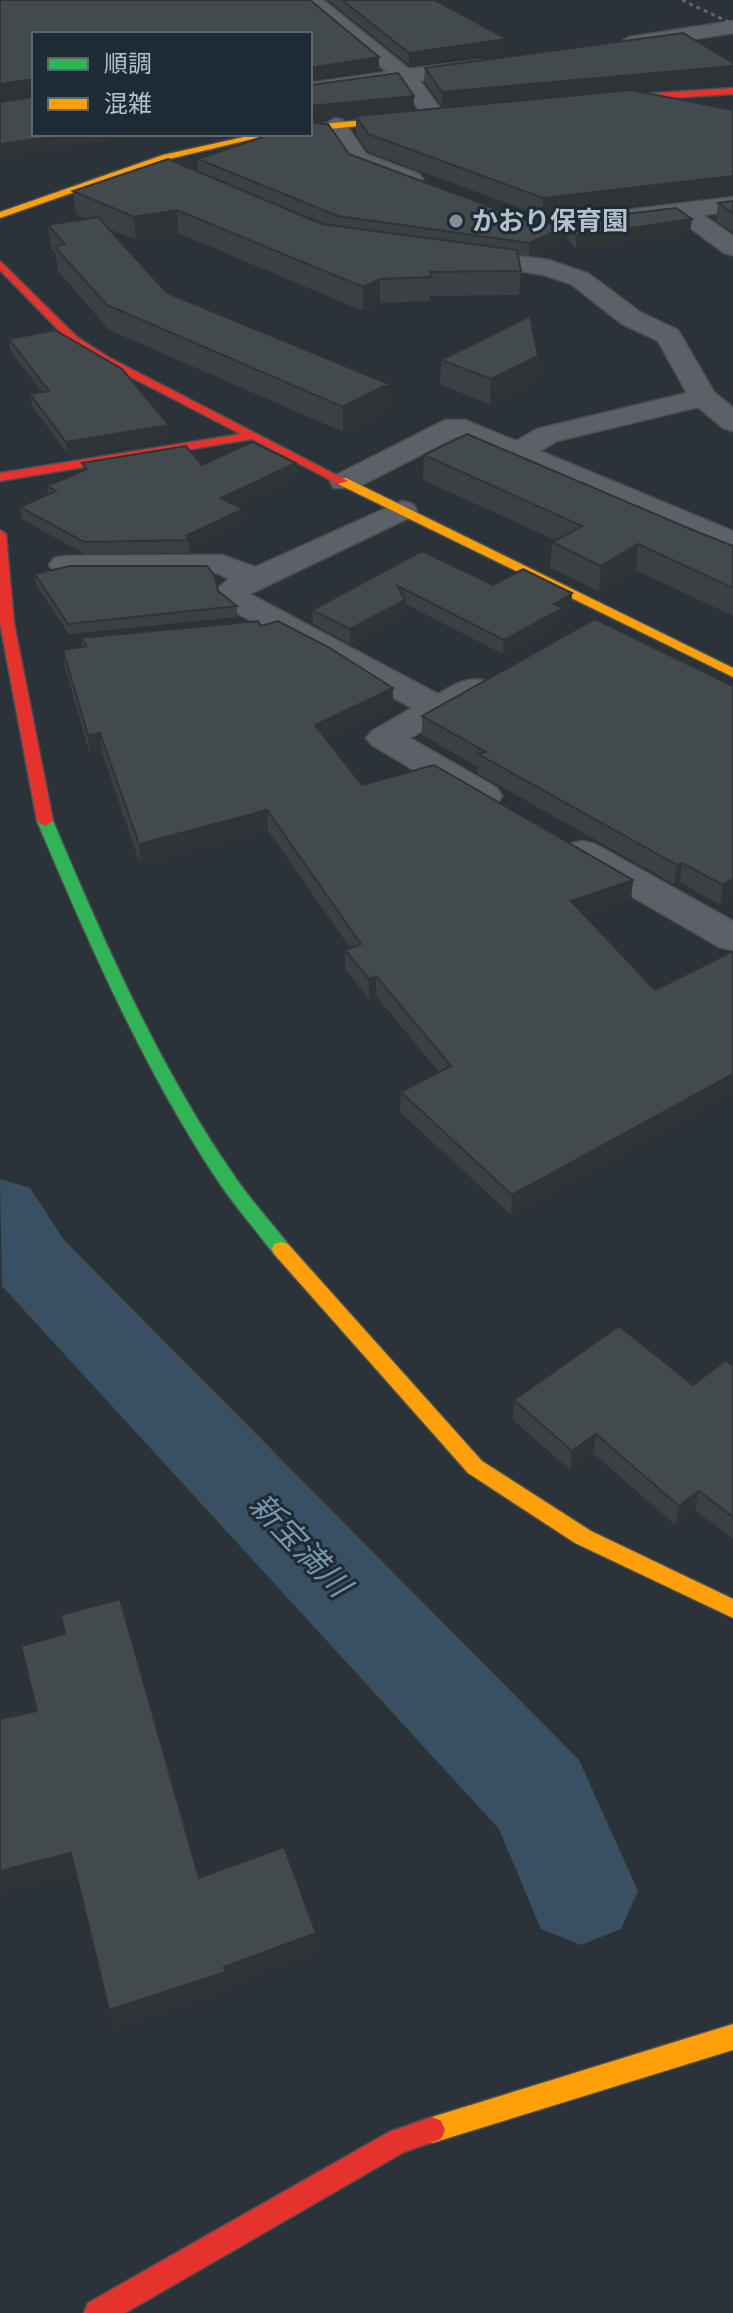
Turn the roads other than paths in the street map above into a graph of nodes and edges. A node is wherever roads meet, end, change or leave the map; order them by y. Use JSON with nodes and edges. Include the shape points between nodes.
{"nodes":[{"id":1,"x":311,"y":0,"type":"edge"},
{"id":2,"x":733,"y":27,"type":"edge"},
{"id":3,"x":608,"y":46,"type":"edge"},
{"id":4,"x":499,"y":63,"type":"edge"},
{"id":5,"x":406,"y":77,"type":"junction"},
{"id":6,"x":312,"y":89,"type":"edge"},
{"id":7,"x":733,"y":91,"type":"edge"},
{"id":8,"x":576,"y":102,"type":"edge"},
{"id":9,"x":442,"y":115,"type":"joint"},
{"id":10,"x":335,"y":125,"type":"junction"},
{"id":11,"x":312,"y":128,"type":"edge"},
{"id":12,"x":260,"y":136,"type":"edge"},
{"id":13,"x":150,"y":162,"type":"junction"},
{"id":14,"x":192,"y":180,"type":"edge"},
{"id":15,"x":427,"y":185,"type":"edge"},
{"id":16,"x":733,"y":204,"type":"edge"},
{"id":17,"x":681,"y":210,"type":"junction"},
{"id":18,"x":0,"y":215,"type":"edge"},
{"id":19,"x":603,"y":220,"type":"edge"},
{"id":20,"x":733,"y":248,"type":"edge"},
{"id":21,"x":429,"y":250,"type":"edge"},
{"id":22,"x":0,"y":264,"type":"edge"},
{"id":23,"x":703,"y":397,"type":"junction"},
{"id":24,"x":733,"y":422,"type":"edge"},
{"id":25,"x":251,"y":436,"type":"junction"},
{"id":26,"x":518,"y":452,"type":"junction"},
{"id":27,"x":0,"y":477,"type":"edge"},
{"id":28,"x":345,"y":482,"type":"junction"},
{"id":29,"x":402,"y":510,"type":"junction"},
{"id":30,"x":0,"y":534,"type":"edge"},
{"id":31,"x":733,"y":542,"type":"edge"},
{"id":32,"x":65,"y":565,"type":"edge"},
{"id":33,"x":255,"y":578,"type":"junction"},
{"id":34,"x":610,"y":612,"type":"junction"},
{"id":35,"x":284,"y":625,"type":"junction"},
{"id":36,"x":222,"y":631,"type":"edge"},
{"id":37,"x":570,"y":634,"type":"edge"},
{"id":38,"x":504,"y":671,"type":"edge"},
{"id":39,"x":733,"y":673,"type":"edge"},
{"id":40,"x":438,"y":708,"type":"junction"},
{"id":41,"x":518,"y":815,"type":"edge"},
{"id":42,"x":558,"y":838,"type":"edge"},
{"id":43,"x":733,"y":938,"type":"edge"},
{"id":44,"x":733,"y":1609,"type":"edge"},
{"id":45,"x":733,"y":2037,"type":"edge"},
{"id":46,"x":98,"y":2313,"type":"edge"}],
"edges":[{"from":1,"to":5,"type":"street"},
{"from":2,"to":3,"type":"street"},
{"from":4,"to":5,"type":"street"},
{"from":5,"to":6,"type":"street"},
{"from":5,"to":9,"type":"street"},
{"from":7,"to":8,"type":"street"},
{"from":9,"to":10,"type":"street"},
{"from":10,"to":11,"type":"street"},
{"from":10,"to":15,"type":"street","via":[[358,159]]},
{"from":12,"to":13,"type":"street"},
{"from":13,"to":14,"type":"street"},
{"from":13,"to":18,"type":"street"},
{"from":16,"to":17,"type":"street"},
{"from":17,"to":19,"type":"street"},
{"from":17,"to":20,"type":"street"},
{"from":21,"to":23,"type":"street","via":[[549,268],[580,279],[631,318],[669,336]]},
{"from":22,"to":25,"type":"street","via":[[73,339]]},
{"from":23,"to":24,"type":"street"},
{"from":23,"to":26,"type":"street","via":[[547,435]]},
{"from":25,"to":27,"type":"street"},
{"from":25,"to":28,"type":"street"},
{"from":26,"to":28,"type":"street","via":[[455,426]]},
{"from":26,"to":31,"type":"street"},
{"from":28,"to":29,"type":"street"},
{"from":29,"to":33,"type":"street"},
{"from":29,"to":34,"type":"street"},
{"from":30,"to":44,"type":"street","via":[[7,623],[45,820],[144,1040],[219,1168],[285,1255],[475,1467],[583,1537]]},
{"from":32,"to":33,"type":"street","via":[[222,564]]},
{"from":33,"to":35,"type":"street","via":[[233,589],[235,599]]},
{"from":34,"to":37,"type":"street"},
{"from":34,"to":39,"type":"street"},
{"from":35,"to":36,"type":"street"},
{"from":35,"to":40,"type":"street"},
{"from":38,"to":40,"type":"street"},
{"from":40,"to":41,"type":"street","via":[[384,738]]},
{"from":42,"to":43,"type":"street"},
{"from":45,"to":46,"type":"street","via":[[398,2141]]}]}
